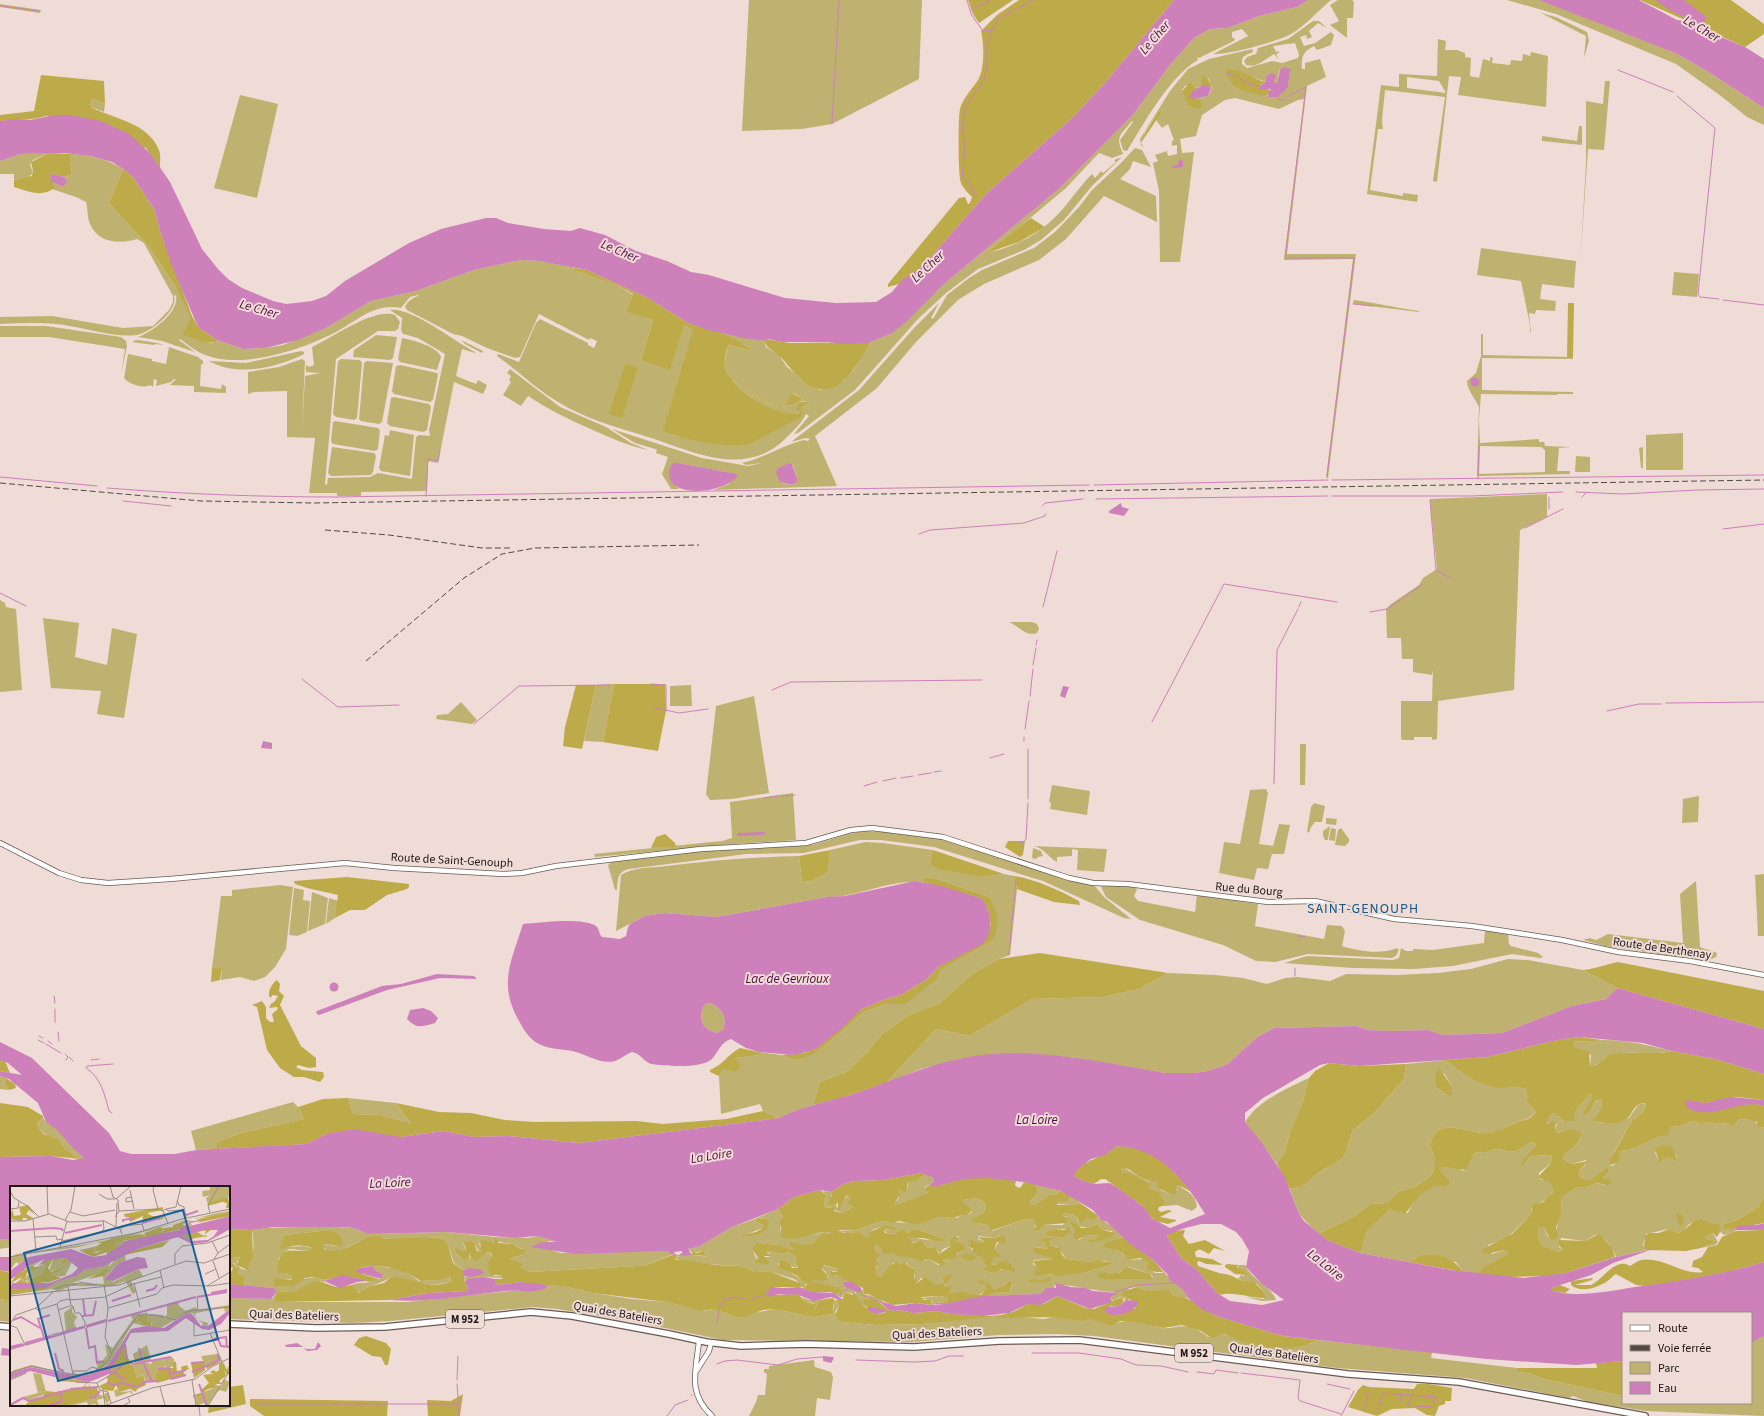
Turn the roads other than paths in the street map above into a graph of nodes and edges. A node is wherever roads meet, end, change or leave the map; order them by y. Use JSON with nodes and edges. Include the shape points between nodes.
{"nodes":[{"id":1,"x":0,"y":843,"type":"edge"},
{"id":2,"x":1128,"y":884,"type":"joint"},
{"id":3,"x":1558,"y":939,"type":"joint"},
{"id":4,"x":1764,"y":975,"type":"edge"},
{"id":5,"x":230,"y":1324,"type":"edge"},
{"id":6,"x":0,"y":1326,"type":"edge"},
{"id":7,"x":10,"y":1327,"type":"edge"},
{"id":8,"x":699,"y":1341,"type":"junction"},
{"id":9,"x":711,"y":1343,"type":"junction"},
{"id":10,"x":696,"y":1372,"type":"junction"},
{"id":11,"x":712,"y":1416,"type":"edge"},
{"id":12,"x":1645,"y":1416,"type":"edge"}],
"edges":[{"from":1,"to":2,"type":"street","name":"Route de Saint-Genouph","via":[[59,873],[81,880],[108,883],[345,862],[394,868],[522,873],[556,866],[701,849],[806,843],[851,830],[872,828],[943,837],[1083,881]]},
{"from":2,"to":3,"type":"street","name":"Rue du Bourg","via":[[1268,902],[1315,901],[1409,922],[1452,923]]},
{"from":3,"to":4,"type":"street","name":"Route de Berthenay","via":[[1618,952],[1677,959]]},
{"from":5,"to":8,"type":"main road","name":"Quai des Bateliers","number":"M 952","via":[[316,1328],[385,1327],[531,1312],[572,1316]]},
{"from":6,"to":7,"type":"main road"},
{"from":8,"to":9,"type":"main road","name":"Quai des Bateliers","number":"M 952"},
{"from":8,"to":10,"type":"street"},
{"from":9,"to":10,"type":"street"},
{"from":9,"to":12,"type":"main road","name":"Quai des Bateliers","number":"M 952","via":[[741,1346],[806,1344],[914,1347],[994,1341],[1079,1340],[1348,1374],[1459,1382]]},
{"from":10,"to":11,"type":"street","via":[[697,1396]]}]}
